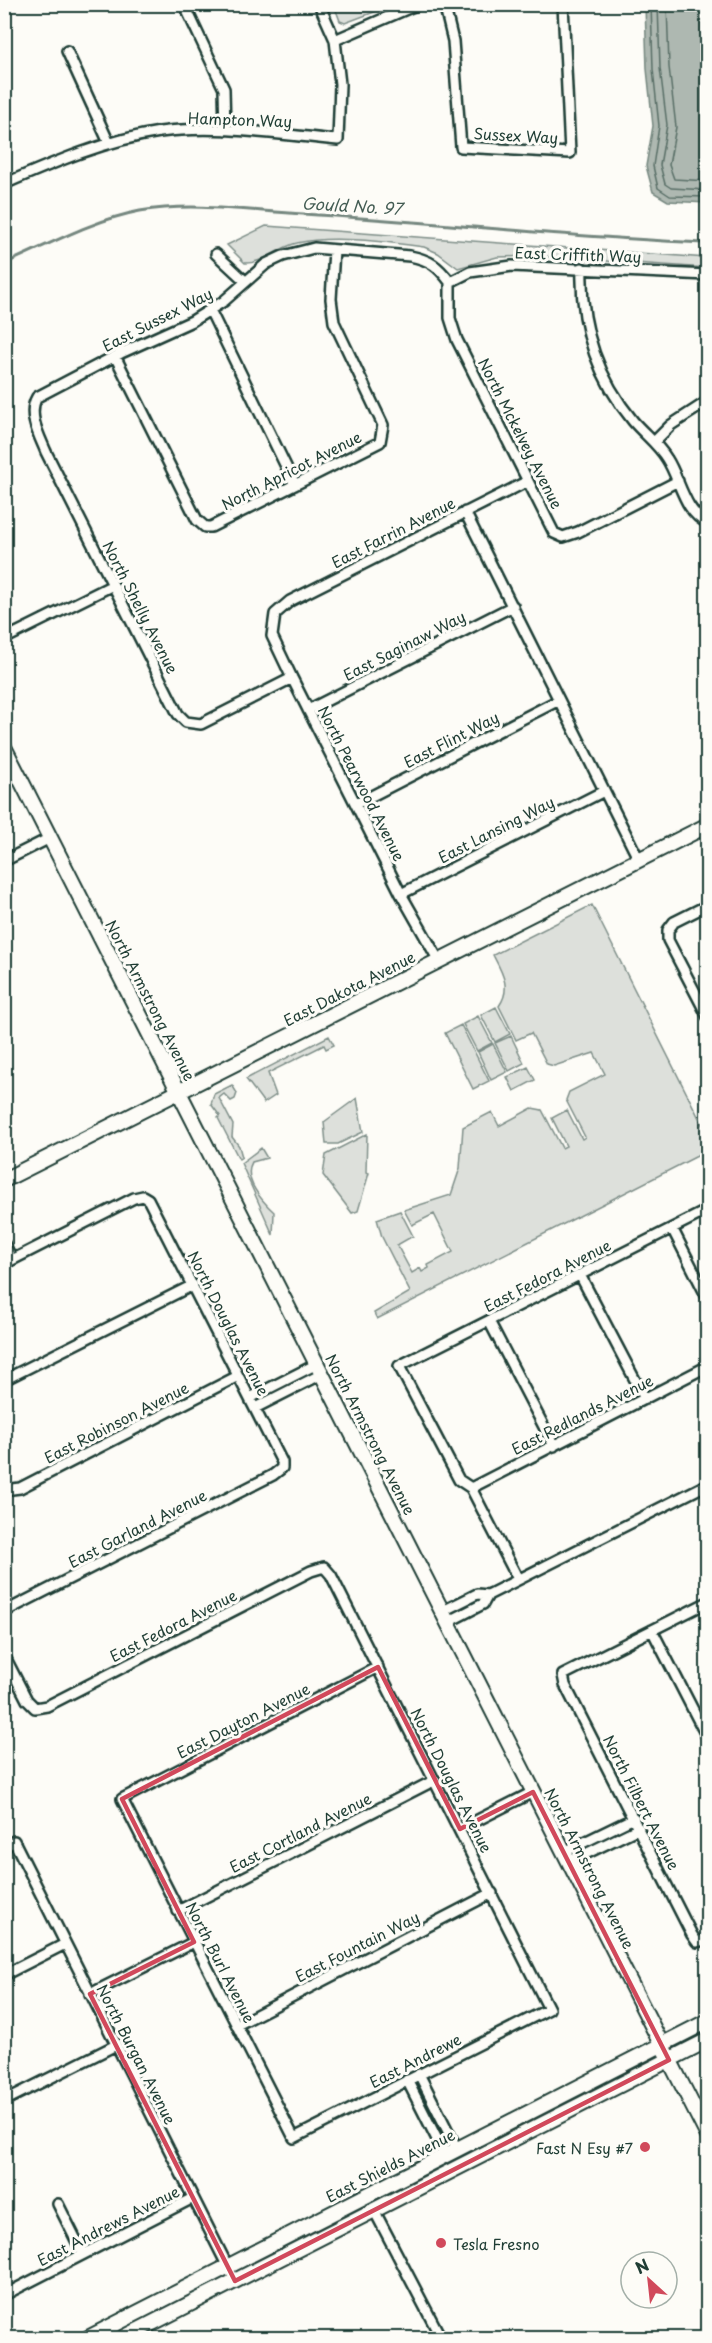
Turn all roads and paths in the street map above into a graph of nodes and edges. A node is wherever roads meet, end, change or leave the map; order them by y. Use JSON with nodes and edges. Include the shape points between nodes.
{"nodes":[{"id":1,"x":184,"y":4,"type":"edge"},
{"id":2,"x":319,"y":4,"type":"edge"},
{"id":3,"x":418,"y":4,"type":"edge"},
{"id":4,"x":444,"y":4,"type":"edge"},
{"id":5,"x":564,"y":4,"type":"edge"},
{"id":6,"x":335,"y":40,"type":"junction"},
{"id":7,"x":67,"y":51,"type":"dead end"},
{"id":8,"x":225,"y":130,"type":"junction"},
{"id":9,"x":109,"y":143,"type":"junction"},
{"id":10,"x":4,"y":184,"type":"edge"},
{"id":11,"x":334,"y":250,"type":"junction"},
{"id":12,"x":216,"y":254,"type":"dead end"},
{"id":13,"x":582,"y":268,"type":"junction"},
{"id":14,"x":708,"y":275,"type":"edge"},
{"id":15,"x":244,"y":281,"type":"junction"},
{"id":16,"x":450,"y":282,"type":"junction"},
{"id":17,"x":210,"y":310,"type":"junction"},
{"id":18,"x":115,"y":356,"type":"junction"},
{"id":19,"x":38,"y":397,"type":"joint"},
{"id":20,"x":708,"y":400,"type":"edge"},
{"id":21,"x":654,"y":442,"type":"junction"},
{"id":22,"x":528,"y":481,"type":"junction"},
{"id":23,"x":678,"y":481,"type":"junction"},
{"id":24,"x":295,"y":485,"type":"junction"},
{"id":25,"x":465,"y":512,"type":"junction"},
{"id":26,"x":708,"y":523,"type":"edge"},
{"id":27,"x":114,"y":585,"type":"junction"},
{"id":28,"x":513,"y":606,"type":"junction"},
{"id":29,"x":275,"y":614,"type":"joint"},
{"id":30,"x":4,"y":639,"type":"edge"},
{"id":31,"x":292,"y":678,"type":"junction"},
{"id":32,"x":559,"y":700,"type":"junction"},
{"id":33,"x":308,"y":710,"type":"junction"},
{"id":34,"x":5,"y":748,"type":"edge"},
{"id":35,"x":604,"y":791,"type":"junction"},
{"id":36,"x":356,"y":804,"type":"junction"},
{"id":37,"x":708,"y":825,"type":"edge"},
{"id":38,"x":50,"y":838,"type":"junction"},
{"id":39,"x":639,"y":860,"type":"junction"},
{"id":40,"x":4,"y":861,"type":"edge"},
{"id":41,"x":401,"y":894,"type":"junction"},
{"id":42,"x":708,"y":905,"type":"edge"},
{"id":43,"x":439,"y":961,"type":"junction"},
{"id":44,"x":708,"y":1017,"type":"edge"},
{"id":45,"x":179,"y":1092,"type":"junction"},
{"id":46,"x":4,"y":1180,"type":"edge"},
{"id":47,"x":708,"y":1210,"type":"edge"},
{"id":48,"x":672,"y":1228,"type":"junction"},
{"id":49,"x":4,"y":1244,"type":"edge"},
{"id":50,"x":6,"y":1262,"type":"edge"},
{"id":51,"x":580,"y":1275,"type":"junction"},
{"id":52,"x":193,"y":1285,"type":"junction"},
{"id":53,"x":708,"y":1299,"type":"edge"},
{"id":54,"x":489,"y":1321,"type":"junction"},
{"id":55,"x":708,"y":1366,"type":"edge"},
{"id":56,"x":320,"y":1369,"type":"junction"},
{"id":57,"x":238,"y":1376,"type":"junction"},
{"id":58,"x":4,"y":1380,"type":"edge"},
{"id":59,"x":645,"y":1399,"type":"junction"},
{"id":60,"x":252,"y":1403,"type":"junction"},
{"id":61,"x":554,"y":1446,"type":"junction"},
{"id":62,"x":282,"y":1468,"type":"joint"},
{"id":63,"x":708,"y":1484,"type":"edge"},
{"id":64,"x":471,"y":1488,"type":"junction"},
{"id":65,"x":5,"y":1490,"type":"edge"},
{"id":66,"x":324,"y":1567,"type":"joint"},
{"id":67,"x":518,"y":1579,"type":"junction"},
{"id":68,"x":708,"y":1602,"type":"edge"},
{"id":69,"x":4,"y":1612,"type":"edge"},
{"id":70,"x":445,"y":1616,"type":"junction"},
{"id":71,"x":652,"y":1630,"type":"junction"},
{"id":72,"x":4,"y":1655,"type":"edge"},
{"id":73,"x":378,"y":1667,"type":"junction"},
{"id":74,"x":708,"y":1739,"type":"edge"},
{"id":75,"x":435,"y":1780,"type":"junction"},
{"id":76,"x":533,"y":1792,"type":"junction"},
{"id":77,"x":122,"y":1800,"type":"joint"},
{"id":78,"x":634,"y":1818,"type":"junction"},
{"id":79,"x":639,"y":1828,"type":"junction"},
{"id":80,"x":460,"y":1829,"type":"junction"},
{"id":81,"x":4,"y":1845,"type":"edge"},
{"id":82,"x":566,"y":1857,"type":"junction"},
{"id":83,"x":492,"y":1893,"type":"junction"},
{"id":84,"x":178,"y":1911,"type":"junction"},
{"id":85,"x":708,"y":1939,"type":"edge"},
{"id":86,"x":195,"y":1942,"type":"junction"},
{"id":87,"x":65,"y":1944,"type":"junction"},
{"id":88,"x":4,"y":1975,"type":"edge"},
{"id":89,"x":90,"y":1995,"type":"junction"},
{"id":90,"x":549,"y":2009,"type":"joint"},
{"id":91,"x":708,"y":2021,"type":"edge"},
{"id":92,"x":237,"y":2025,"type":"junction"},
{"id":93,"x":708,"y":2040,"type":"edge"},
{"id":94,"x":661,"y":2044,"type":"junction"},
{"id":95,"x":116,"y":2045,"type":"junction"},
{"id":96,"x":669,"y":2060,"type":"junction"},
{"id":97,"x":419,"y":2074,"type":"junction"},
{"id":98,"x":407,"y":2080,"type":"junction"},
{"id":99,"x":4,"y":2101,"type":"edge"},
{"id":100,"x":708,"y":2136,"type":"edge"},
{"id":101,"x":294,"y":2138,"type":"joint"},
{"id":102,"x":451,"y":2152,"type":"junction"},
{"id":103,"x":193,"y":2198,"type":"junction"},
{"id":104,"x":58,"y":2204,"type":"dead end"},
{"id":105,"x":374,"y":2210,"type":"junction"},
{"id":106,"x":83,"y":2254,"type":"junction"},
{"id":107,"x":227,"y":2266,"type":"junction"},
{"id":108,"x":235,"y":2281,"type":"junction"},
{"id":109,"x":4,"y":2295,"type":"edge"},
{"id":110,"x":105,"y":2330,"type":"junction"},
{"id":111,"x":88,"y":2338,"type":"edge"},
{"id":112,"x":93,"y":2338,"type":"edge"},
{"id":113,"x":123,"y":2338,"type":"edge"},
{"id":114,"x":441,"y":2338,"type":"edge"}],
"edges":[{"from":1,"to":8,"type":"street","via":[[224,90]]},
{"from":2,"to":6,"type":"street"},
{"from":3,"to":6,"type":"street"},
{"from":4,"to":5,"type":"street","name":"Sussex Way","via":[[453,42],[461,147],[570,153]]},
{"from":6,"to":8,"type":"street","name":"Hampton Way","via":[[340,84],[338,140]]},
{"from":7,"to":9,"type":"street"},
{"from":8,"to":9,"type":"street","name":"Hampton Way","via":[[161,132]]},
{"from":9,"to":10,"type":"street","name":"Hampton Way"},
{"from":11,"to":15,"type":"street","name":"East Sussex Way","via":[[314,248],[283,256]]},
{"from":11,"to":16,"type":"street","name":"East Sussex Way","via":[[425,259],[438,266]]},
{"from":11,"to":24,"type":"street","name":"North Apricot Avenue","via":[[334,322],[383,425],[380,442]]},
{"from":12,"to":15,"type":"street"},
{"from":13,"to":14,"type":"street","name":"East Criffith Way"},
{"from":13,"to":16,"type":"street","name":"East Criffith Way","via":[[512,266],[470,272]]},
{"from":13,"to":21,"type":"street","via":[[581,299],[594,354],[605,380]]},
{"from":15,"to":17,"type":"street","name":"East Sussex Way"},
{"from":16,"to":22,"type":"street","name":"North Mckelvey Avenue","via":[[450,318],[458,340]]},
{"from":17,"to":18,"type":"street","name":"East Sussex Way"},
{"from":17,"to":24,"type":"street"},
{"from":18,"to":19,"type":"street","name":"East Sussex Way"},
{"from":18,"to":24,"type":"street","name":"North Apricot Avenue","via":[[197,520],[205,527]]},
{"from":19,"to":27,"type":"street","name":"North Shelly Avenue","via":[[33,405],[34,423]]},
{"from":20,"to":21,"type":"street","via":[[670,424]]},
{"from":21,"to":23,"type":"street","via":[[668,459]]},
{"from":22,"to":23,"type":"street","name":"North Mckelvey Avenue","via":[[554,532],[563,537]]},
{"from":22,"to":25,"type":"street","name":"East Farrin Avenue"},
{"from":23,"to":26,"type":"street","via":[[695,516]]},
{"from":25,"to":28,"type":"street"},
{"from":25,"to":29,"type":"street","name":"East Farrin Avenue","via":[[290,601]]},
{"from":27,"to":30,"type":"street"},
{"from":27,"to":31,"type":"street","name":"North Shelly Avenue","via":[[186,723],[201,724]]},
{"from":28,"to":32,"type":"street"},
{"from":28,"to":33,"type":"street","name":"East Saginaw Way"},
{"from":29,"to":31,"type":"street","name":"North Pearwood Avenue","via":[[272,636]]},
{"from":31,"to":33,"type":"street","name":"North Pearwood Avenue"},
{"from":32,"to":35,"type":"street"},
{"from":32,"to":36,"type":"street","name":"East Flint Way"},
{"from":33,"to":36,"type":"street","name":"North Pearwood Avenue"},
{"from":34,"to":38,"type":"street","name":"North Armstrong Avenue"},
{"from":35,"to":39,"type":"street"},
{"from":35,"to":41,"type":"street","name":"East Lansing Way"},
{"from":36,"to":41,"type":"street","name":"North Pearwood Avenue"},
{"from":37,"to":39,"type":"street","name":"East Dakota Avenue"},
{"from":38,"to":40,"type":"street"},
{"from":38,"to":45,"type":"street","name":"North Armstrong Avenue"},
{"from":39,"to":43,"type":"street","name":"East Dakota Avenue"},
{"from":41,"to":43,"type":"street","name":"North Pearwood Avenue"},
{"from":42,"to":44,"type":"street","via":[[674,922],[668,930],[669,940]]},
{"from":43,"to":45,"type":"street","name":"East Dakota Avenue"},
{"from":45,"to":46,"type":"street","name":"East Dakota Avenue"},
{"from":45,"to":56,"type":"street","name":"North Armstrong Avenue"},
{"from":47,"to":48,"type":"street","name":"East Fedora Avenue"},
{"from":48,"to":51,"type":"street","name":"East Fedora Avenue"},
{"from":48,"to":53,"type":"street"},
{"from":49,"to":50,"type":"street","via":[[9,1253]]},
{"from":50,"to":52,"type":"street","name":"North Douglas Avenue","via":[[143,1196],[152,1203]]},
{"from":51,"to":54,"type":"street","name":"East Fedora Avenue"},
{"from":51,"to":59,"type":"street"},
{"from":52,"to":57,"type":"street","name":"North Douglas Avenue"},
{"from":52,"to":58,"type":"street"},
{"from":54,"to":61,"type":"street"},
{"from":54,"to":64,"type":"street","name":"East Fedora Avenue","via":[[399,1366],[459,1480]]},
{"from":55,"to":59,"type":"street","name":"East Redlands Avenue"},
{"from":56,"to":60,"type":"street"},
{"from":56,"to":70,"type":"street","name":"North Armstrong Avenue"},
{"from":57,"to":60,"type":"street","name":"North Douglas Avenue"},
{"from":57,"to":65,"type":"street","name":"East Robinson Avenue","via":[[20,1488]]},
{"from":59,"to":61,"type":"street","name":"East Redlands Avenue"},
{"from":60,"to":62,"type":"street","name":"North Douglas Avenue","via":[[280,1456]]},
{"from":61,"to":64,"type":"street","name":"East Redlands Avenue"},
{"from":62,"to":69,"type":"street","name":"East Garland Avenue"},
{"from":63,"to":67,"type":"street"},
{"from":64,"to":67,"type":"street"},
{"from":66,"to":72,"type":"street","name":"East Fedora Avenue","via":[[47,1706],[34,1708],[27,1700]]},
{"from":66,"to":73,"type":"street","name":"North Douglas Avenue"},
{"from":67,"to":70,"type":"street","via":[[488,1595],[483,1604]]},
{"from":68,"to":71,"type":"street"},
{"from":70,"to":76,"type":"street","name":"North Armstrong Avenue"},
{"from":71,"to":74,"type":"street"},
{"from":71,"to":78,"type":"street","name":"North Filbert Avenue","via":[[563,1675]]},
{"from":73,"to":75,"type":"street","name":"North Douglas Avenue"},
{"from":73,"to":77,"type":"street","name":"East Dayton Avenue"},
{"from":75,"to":80,"type":"street","name":"North Douglas Avenue"},
{"from":75,"to":84,"type":"street","name":"East Cortland Avenue"},
{"from":76,"to":80,"type":"street"},
{"from":76,"to":82,"type":"street","name":"North Armstrong Avenue"},
{"from":77,"to":84,"type":"street","name":"North Burl Avenue"},
{"from":78,"to":79,"type":"street","name":"North Filbert Avenue"},
{"from":78,"to":82,"type":"street"},
{"from":79,"to":82,"type":"street"},
{"from":79,"to":85,"type":"street","name":"North Filbert Avenue","via":[[697,1942]]},
{"from":80,"to":83,"type":"street","name":"North Douglas Avenue"},
{"from":81,"to":87,"type":"street","name":"North Burgan Avenue","via":[[14,1841]]},
{"from":82,"to":94,"type":"street","name":"North Armstrong Avenue"},
{"from":83,"to":90,"type":"street","name":"North Douglas Avenue"},
{"from":83,"to":92,"type":"street","name":"East Fountain Way"},
{"from":84,"to":86,"type":"street","name":"North Burl Avenue"},
{"from":86,"to":89,"type":"street"},
{"from":86,"to":92,"type":"street","name":"North Burl Avenue"},
{"from":87,"to":88,"type":"street"},
{"from":87,"to":89,"type":"street","name":"North Burgan Avenue"},
{"from":89,"to":95,"type":"street","name":"North Burgan Avenue"},
{"from":90,"to":97,"type":"street","name":"East Andrewe"},
{"from":91,"to":94,"type":"street","name":"East Shields Avenue"},
{"from":92,"to":101,"type":"street","name":"North Burl Avenue"},
{"from":93,"to":96,"type":"street"},
{"from":94,"to":96,"type":"street","name":"North Armstrong Avenue"},
{"from":94,"to":102,"type":"street","name":"East Shields Avenue"},
{"from":95,"to":99,"type":"street"},
{"from":95,"to":103,"type":"street","name":"North Burgan Avenue"},
{"from":96,"to":100,"type":"street","name":"North Armstrong Avenue"},
{"from":96,"to":105,"type":"street"},
{"from":97,"to":98,"type":"street","name":"East Andrewe"},
{"from":97,"to":102,"type":"street"},
{"from":98,"to":101,"type":"street","name":"East Andrewe"},
{"from":98,"to":102,"type":"street"},
{"from":102,"to":107,"type":"street","name":"East Shields Avenue"},
{"from":103,"to":106,"type":"street","name":"East Andrews Avenue"},
{"from":103,"to":107,"type":"street","name":"North Burgan Avenue"},
{"from":104,"to":106,"type":"street"},
{"from":105,"to":108,"type":"street"},
{"from":105,"to":114,"type":"street"},
{"from":106,"to":109,"type":"street","name":"East Andrews Avenue"},
{"from":107,"to":108,"type":"street","name":"North Burgan Avenue"},
{"from":107,"to":110,"type":"street","name":"East Shields Avenue"},
{"from":108,"to":113,"type":"street"},
{"from":110,"to":111,"type":"street","name":"East Shields Avenue"},
{"from":110,"to":112,"type":"street"}]}
